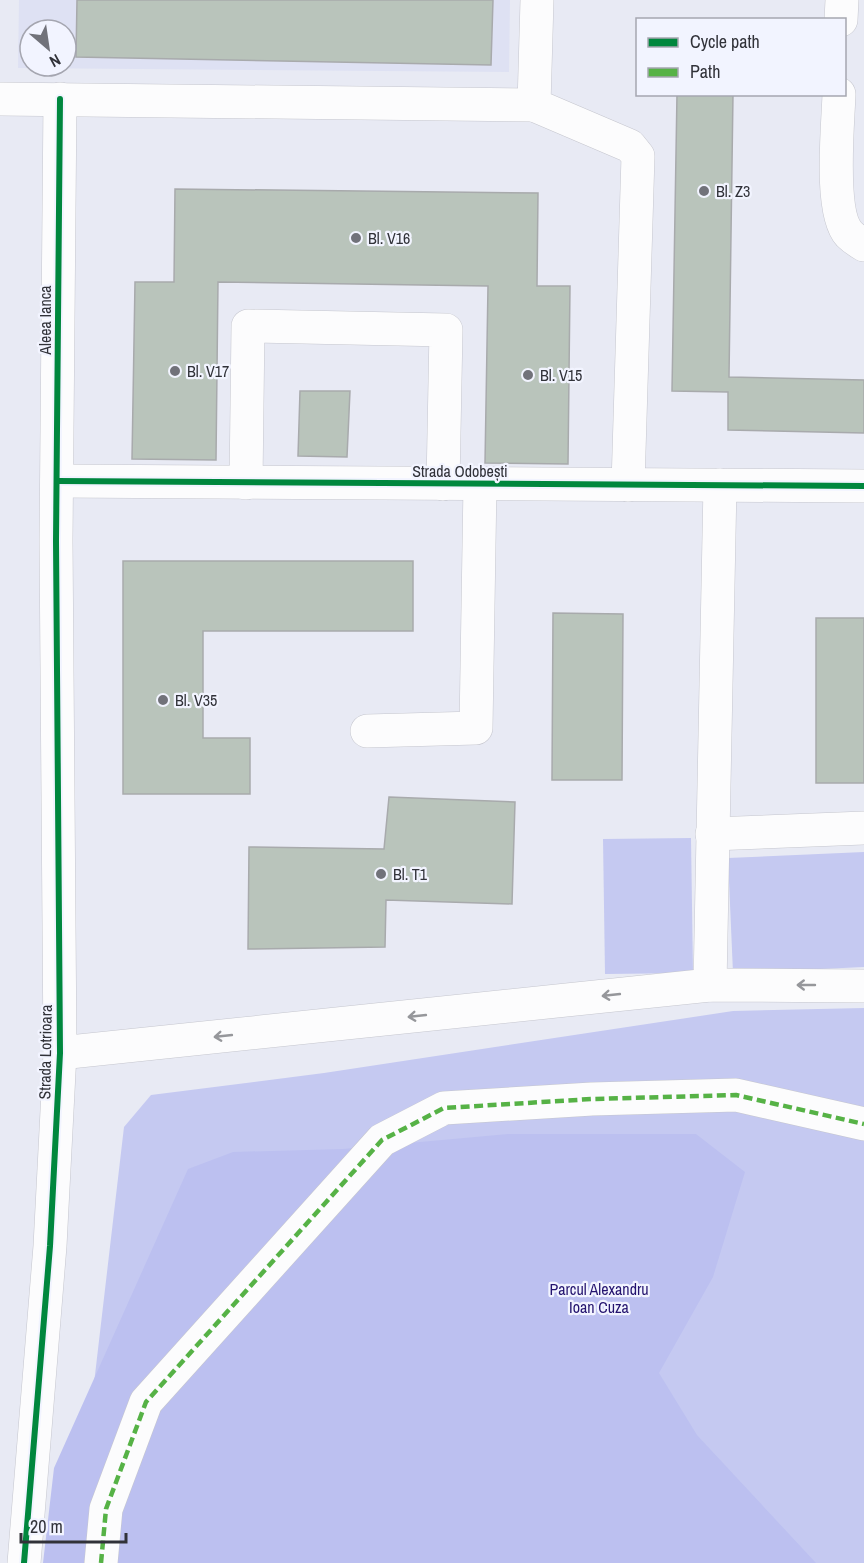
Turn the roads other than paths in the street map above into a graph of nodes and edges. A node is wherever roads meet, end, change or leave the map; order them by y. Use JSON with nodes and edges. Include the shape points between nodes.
{"nodes":[{"id":1,"x":537,"y":0,"type":"edge"},
{"id":2,"x":842,"y":0,"type":"edge"},
{"id":3,"x":841,"y":18,"type":"edge"},
{"id":4,"x":839,"y":96,"type":"edge"},
{"id":5,"x":0,"y":99,"type":"edge"},
{"id":6,"x":60,"y":99,"type":"junction"},
{"id":7,"x":534,"y":105,"type":"junction"},
{"id":8,"x":864,"y":245,"type":"edge"},
{"id":9,"x":57,"y":481,"type":"junction"},
{"id":10,"x":246,"y":483,"type":"junction"},
{"id":11,"x":443,"y":484,"type":"junction"},
{"id":12,"x":480,"y":484,"type":"junction"},
{"id":13,"x":628,"y":485,"type":"junction"},
{"id":14,"x":720,"y":485,"type":"junction"},
{"id":15,"x":864,"y":486,"type":"edge"},
{"id":16,"x":56,"y":541,"type":"joint"},
{"id":17,"x":367,"y":731,"type":"dead end"},
{"id":18,"x":864,"y":828,"type":"edge"},
{"id":19,"x":712,"y":834,"type":"junction"},
{"id":20,"x":710,"y":985,"type":"junction"},
{"id":21,"x":864,"y":986,"type":"edge"},
{"id":22,"x":60,"y":1053,"type":"junction"},
{"id":23,"x":864,"y":1124,"type":"edge"},
{"id":24,"x":24,"y":1563,"type":"edge"},
{"id":25,"x":101,"y":1563,"type":"edge"}],
"edges":[{"from":1,"to":7,"type":"street"},
{"from":2,"to":3,"type":"street"},
{"from":4,"to":8,"type":"street","via":[[839,210],[848,233]]},
{"from":5,"to":6,"type":"street"},
{"from":6,"to":7,"type":"street"},
{"from":6,"to":9,"type":"street","name":"Aleea Ianca"},
{"from":7,"to":13,"type":"street","via":[[630,146],[638,156]]},
{"from":9,"to":10,"type":"street","name":"Strada Odobești"},
{"from":9,"to":16,"type":"street","name":"Aleea Ianca"},
{"from":10,"to":11,"type":"street","name":"Strada Odobești"},
{"from":10,"to":11,"type":"street","via":[[248,326],[446,330]]},
{"from":11,"to":12,"type":"street","name":"Strada Odobești"},
{"from":12,"to":13,"type":"street","name":"Strada Odobești"},
{"from":12,"to":17,"type":"street","name":"Strada Odobești","via":[[477,728]]},
{"from":13,"to":14,"type":"street","name":"Strada Odobești"},
{"from":14,"to":15,"type":"street","name":"Strada Odobești"},
{"from":14,"to":19,"type":"street"},
{"from":16,"to":22,"type":"street","name":"Strada Lotrioara"},
{"from":18,"to":19,"type":"street"},
{"from":19,"to":20,"type":"street"},
{"from":21,"to":20,"type":"street","one_way":true},
{"from":20,"to":22,"type":"street","one_way":true},
{"from":22,"to":24,"type":"street","name":"Strada Lotrioara","via":[[50,1246]]},
{"from":23,"to":25,"type":"street","via":[[736,1095],[592,1099],[444,1108],[382,1140],[146,1402],[106,1509]]}]}
